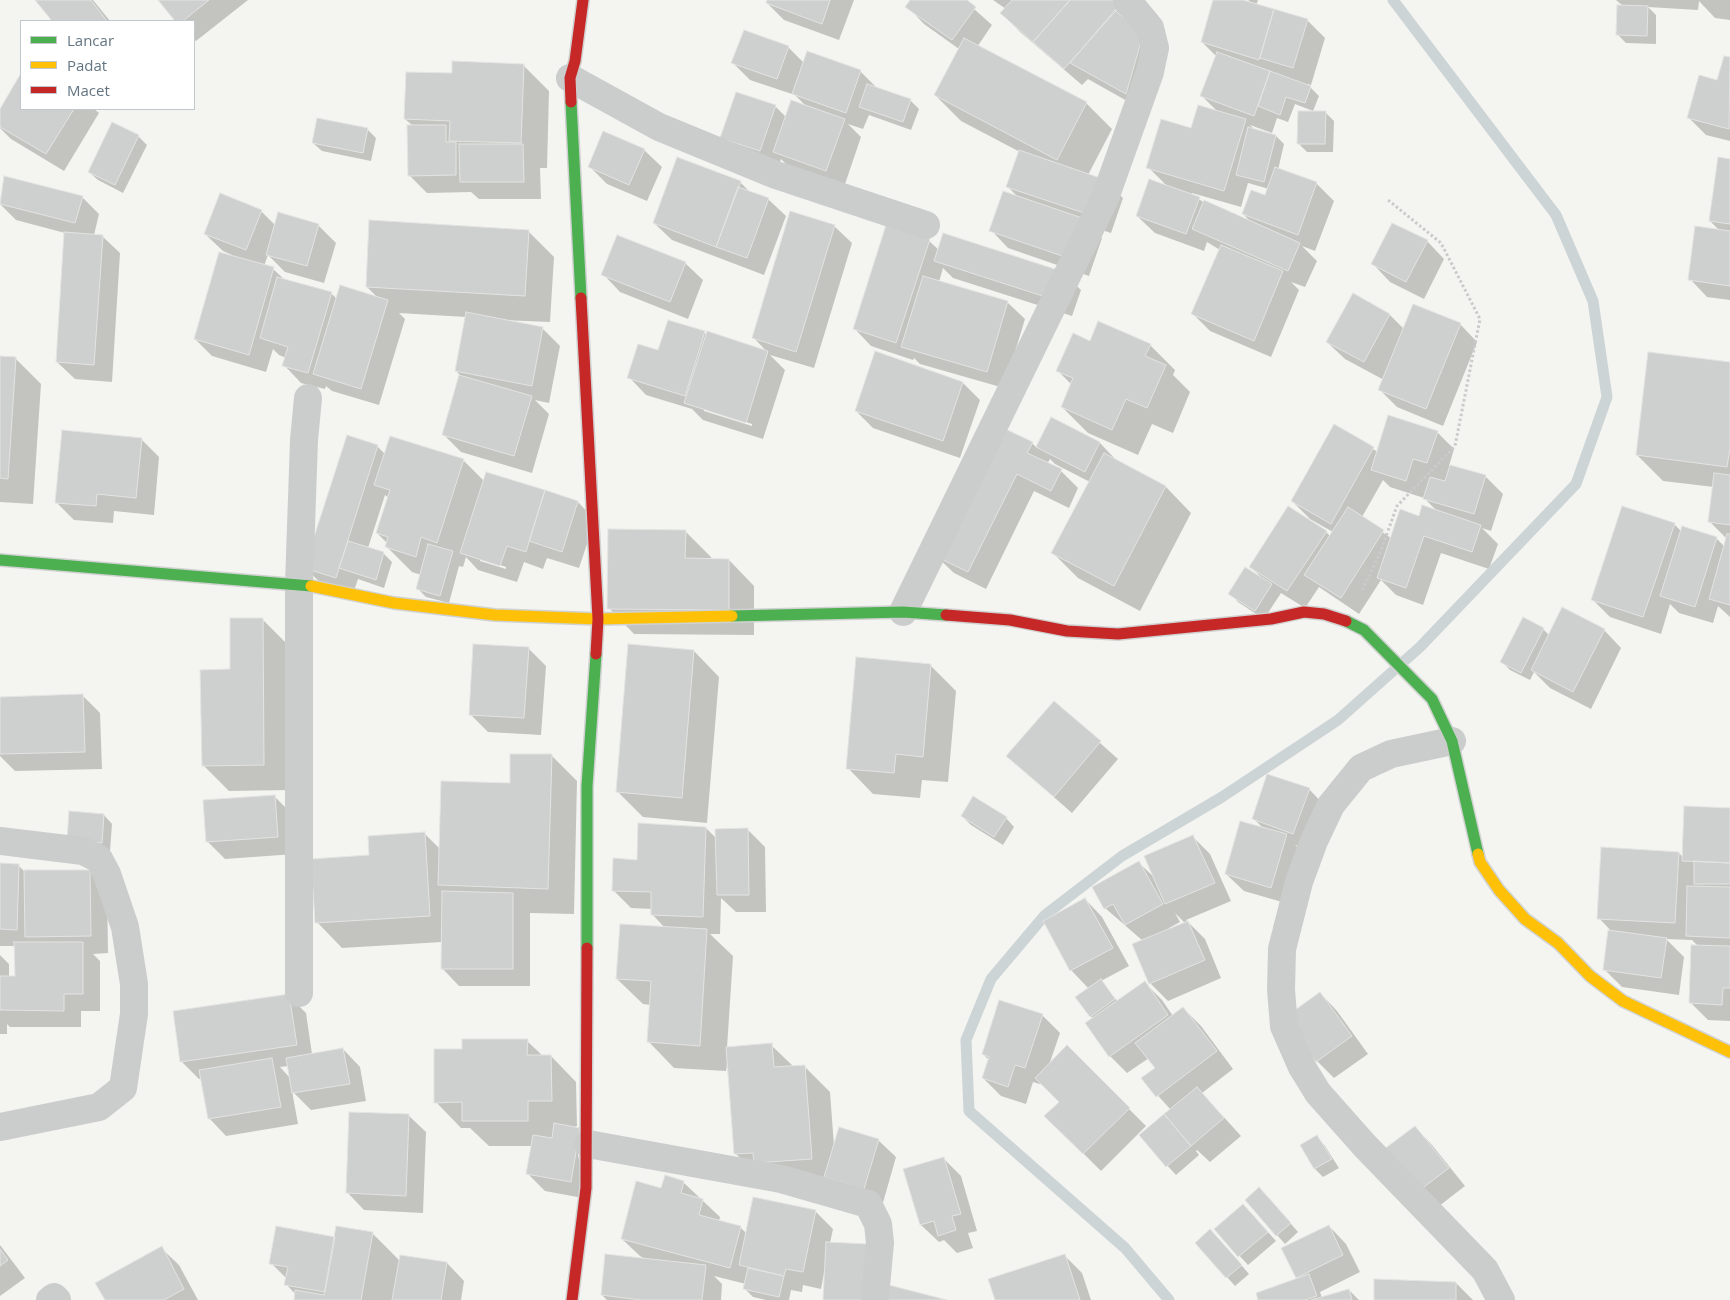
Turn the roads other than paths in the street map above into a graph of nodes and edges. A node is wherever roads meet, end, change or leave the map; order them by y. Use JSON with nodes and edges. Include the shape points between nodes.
{"nodes":[{"id":1,"x":583,"y":0,"type":"edge"},
{"id":2,"x":1127,"y":0,"type":"edge"},
{"id":3,"x":570,"y":78,"type":"junction"},
{"id":4,"x":926,"y":226,"type":"dead end"},
{"id":5,"x":308,"y":398,"type":"dead end"},
{"id":6,"x":0,"y":560,"type":"edge"},
{"id":7,"x":299,"y":584,"type":"junction"},
{"id":8,"x":903,"y":612,"type":"junction"},
{"id":9,"x":598,"y":619,"type":"junction"},
{"id":10,"x":1452,"y":741,"type":"junction"},
{"id":11,"x":0,"y":841,"type":"edge"},
{"id":12,"x":299,"y":992,"type":"dead end"},
{"id":13,"x":1730,"y":1052,"type":"edge"},
{"id":14,"x":0,"y":1127,"type":"edge"},
{"id":15,"x":588,"y":1144,"type":"junction"},
{"id":16,"x":875,"y":1297,"type":"dead end"},
{"id":17,"x":50,"y":1300,"type":"edge"},
{"id":18,"x":57,"y":1300,"type":"edge"},
{"id":19,"x":572,"y":1300,"type":"edge"},
{"id":20,"x":1501,"y":1300,"type":"edge"}],
"edges":[{"from":1,"to":3,"type":"street"},
{"from":2,"to":8,"type":"street","via":[[1150,28],[1155,48],[1150,72],[1105,198]]},
{"from":3,"to":4,"type":"street","via":[[668,131],[776,175]]},
{"from":3,"to":9,"type":"street"},
{"from":5,"to":7,"type":"street"},
{"from":6,"to":7,"type":"street"},
{"from":7,"to":9,"type":"street","via":[[403,604],[496,615]]},
{"from":7,"to":12,"type":"street"},
{"from":8,"to":9,"type":"street"},
{"from":8,"to":10,"type":"street","via":[[1010,620],[1067,632],[1118,634],[1270,619],[1304,612],[1344,620],[1364,630],[1432,699]]},
{"from":9,"to":15,"type":"street","via":[[587,786]]},
{"from":10,"to":13,"type":"street","via":[[1480,862],[1499,890],[1525,919],[1558,943],[1590,976],[1623,1001]]},
{"from":10,"to":20,"type":"street","via":[[1391,754],[1361,768],[1331,805],[1299,882],[1282,949],[1284,1026],[1302,1068],[1318,1093],[1485,1270]]},
{"from":11,"to":14,"type":"street","via":[[83,851],[99,859],[125,927],[134,984],[134,1014],[123,1088],[99,1107]]},
{"from":15,"to":16,"type":"street","via":[[781,1180],[868,1204],[878,1224],[880,1243]]},
{"from":15,"to":19,"type":"street"},
{"from":17,"to":18,"type":"street","via":[[54,1297]]}]}
